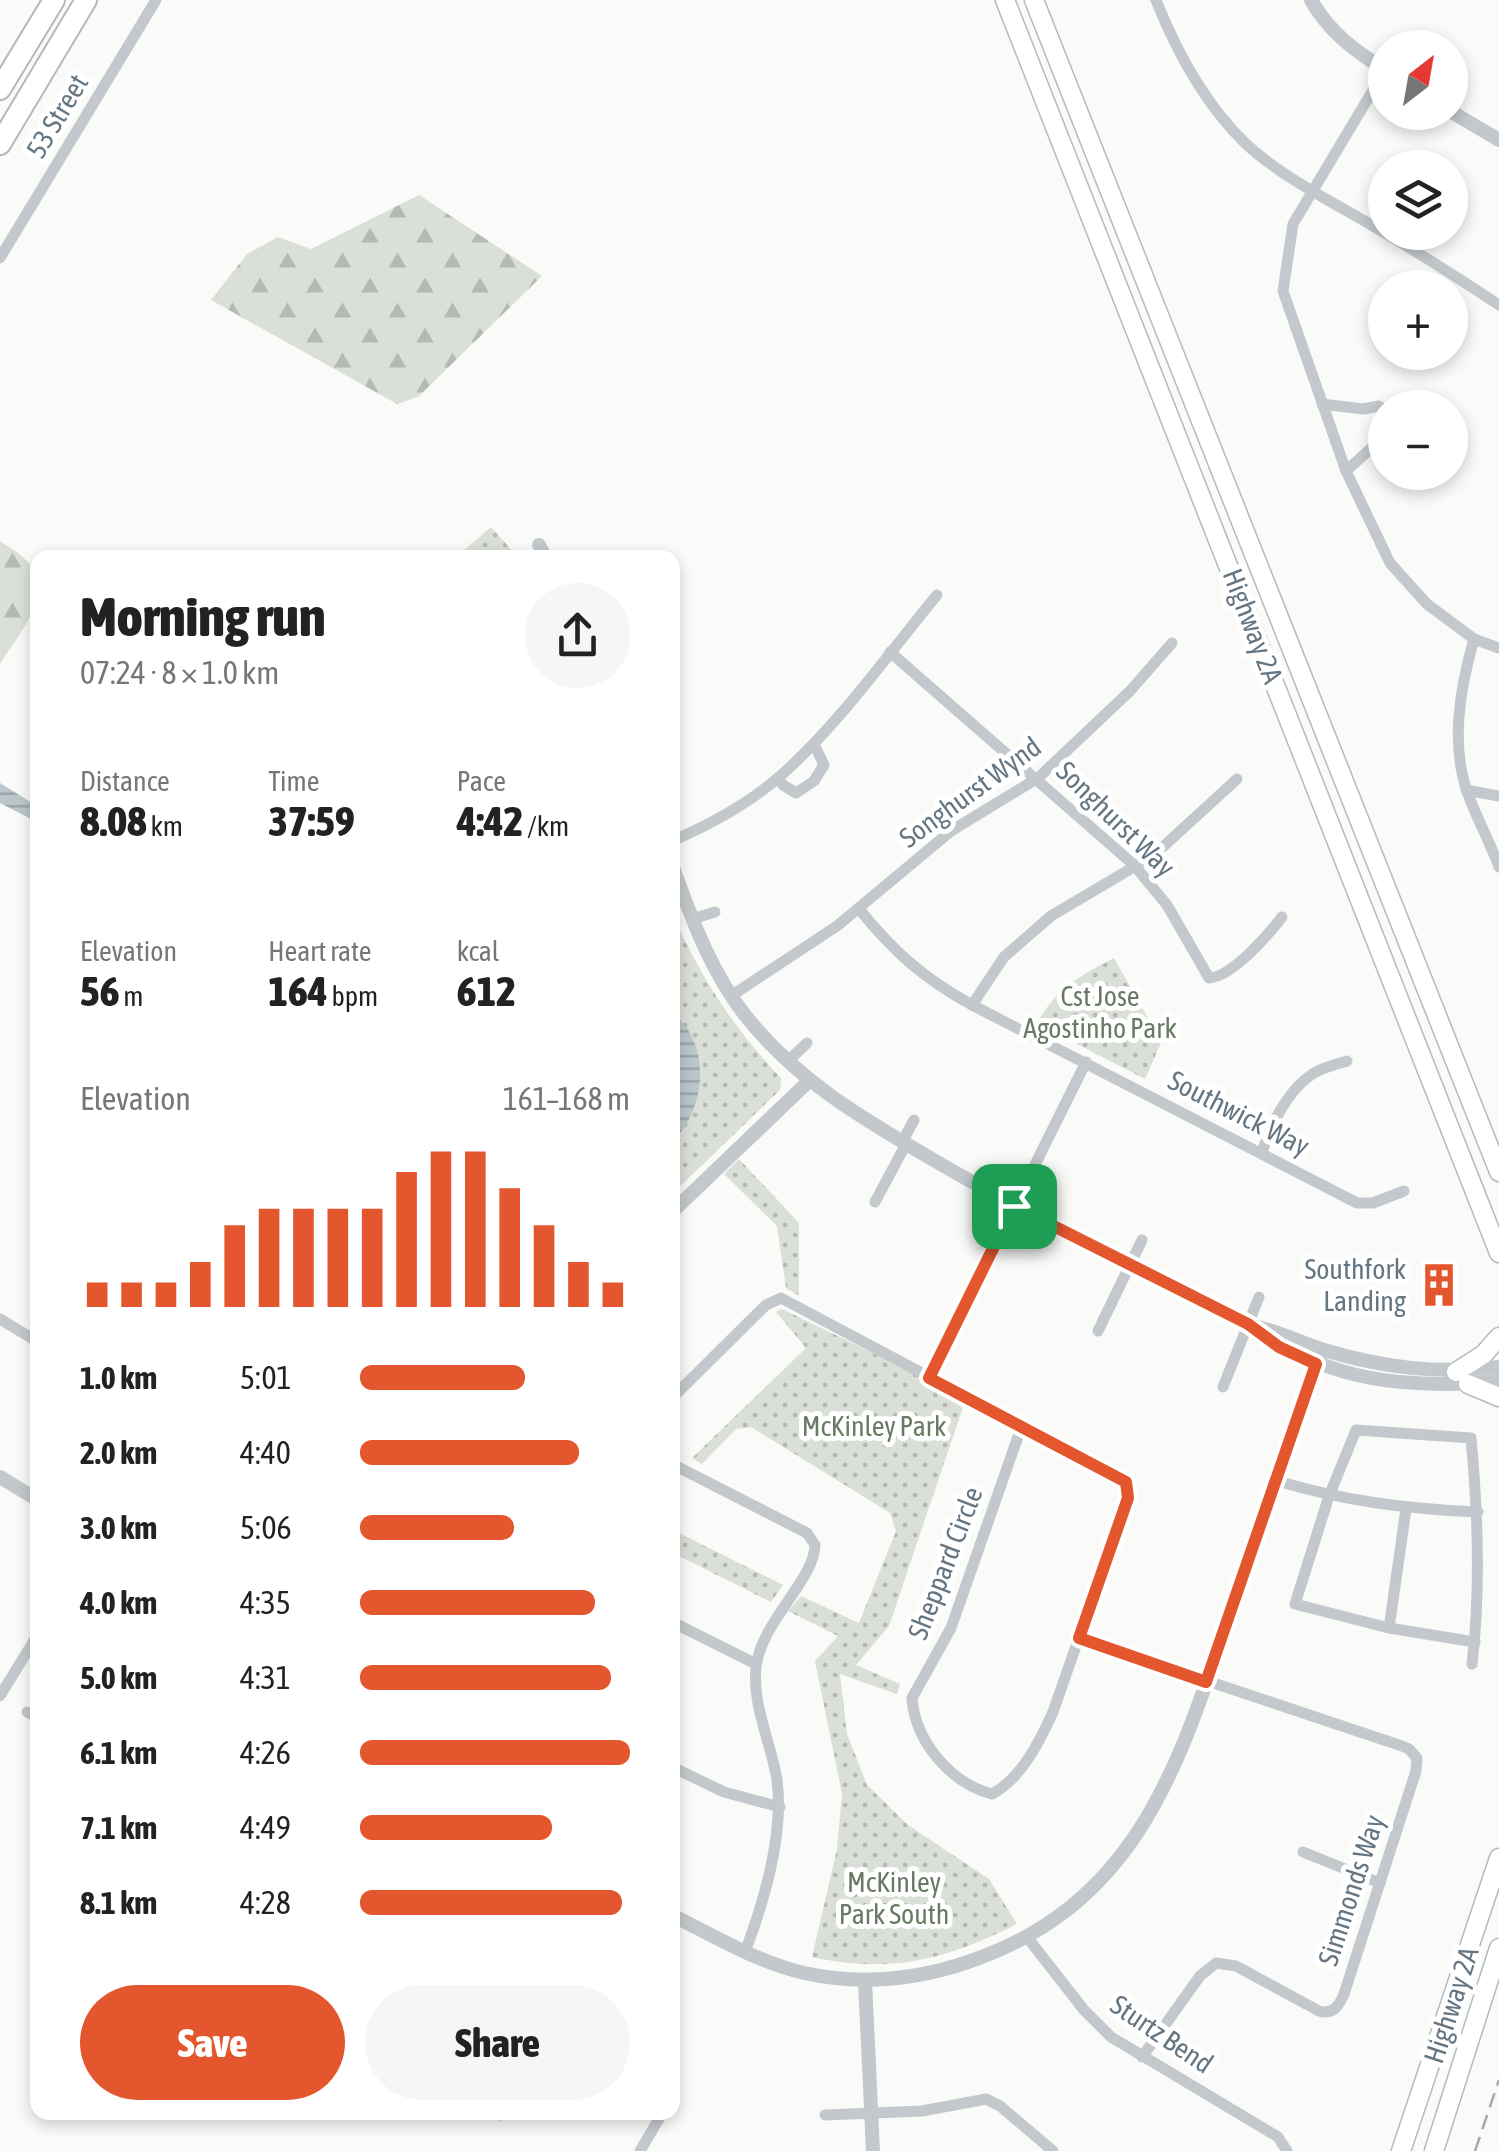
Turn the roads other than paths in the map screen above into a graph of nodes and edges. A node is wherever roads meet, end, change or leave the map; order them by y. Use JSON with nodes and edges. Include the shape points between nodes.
{"nodes":[{"id":1,"x":54,"y":0,"type":"edge"},
{"id":2,"x":86,"y":0,"type":"edge"},
{"id":3,"x":156,"y":0,"type":"edge"},
{"id":4,"x":1005,"y":0,"type":"edge"},
{"id":5,"x":1034,"y":0,"type":"edge"},
{"id":6,"x":1156,"y":0,"type":"edge"},
{"id":7,"x":1310,"y":0,"type":"edge"},
{"id":8,"x":1368,"y":59,"type":"edge"},
{"id":9,"x":0,"y":89,"type":"edge"},
{"id":10,"x":1368,"y":99,"type":"edge"},
{"id":11,"x":1468,"y":121,"type":"edge"},
{"id":12,"x":1499,"y":140,"type":"edge"},
{"id":13,"x":0,"y":144,"type":"edge"},
{"id":14,"x":1314,"y":191,"type":"junction"},
{"id":15,"x":0,"y":258,"type":"edge"},
{"id":16,"x":1499,"y":305,"type":"edge"},
{"id":17,"x":1322,"y":404,"type":"junction"},
{"id":18,"x":1368,"y":409,"type":"edge"},
{"id":19,"x":1368,"y":451,"type":"edge"},
{"id":20,"x":1346,"y":471,"type":"junction"},
{"id":21,"x":937,"y":594,"type":"dead end"},
{"id":22,"x":1474,"y":640,"type":"junction"},
{"id":23,"x":1172,"y":643,"type":"dead end"},
{"id":24,"x":1499,"y":648,"type":"edge"},
{"id":25,"x":890,"y":652,"type":"junction"},
{"id":26,"x":814,"y":744,"type":"junction"},
{"id":27,"x":778,"y":778,"type":"junction"},
{"id":28,"x":1038,"y":778,"type":"junction"},
{"id":29,"x":1237,"y":779,"type":"dead end"},
{"id":30,"x":1466,"y":790,"type":"junction"},
{"id":31,"x":1499,"y":796,"type":"edge"},
{"id":32,"x":680,"y":838,"type":"edge"},
{"id":33,"x":1498,"y":862,"type":"edge"},
{"id":34,"x":1134,"y":865,"type":"junction"},
{"id":35,"x":680,"y":886,"type":"edge"},
{"id":36,"x":859,"y":910,"type":"junction"},
{"id":37,"x":715,"y":912,"type":"dead end"},
{"id":38,"x":1282,"y":917,"type":"dead end"},
{"id":39,"x":692,"y":919,"type":"junction"},
{"id":40,"x":731,"y":996,"type":"junction"},
{"id":41,"x":972,"y":1006,"type":"junction"},
{"id":42,"x":807,"y":1044,"type":"dead end"},
{"id":43,"x":788,"y":1061,"type":"junction"},
{"id":44,"x":1347,"y":1061,"type":"dead end"},
{"id":45,"x":1086,"y":1062,"type":"junction"},
{"id":46,"x":809,"y":1081,"type":"junction"},
{"id":47,"x":914,"y":1120,"type":"dead end"},
{"id":48,"x":904,"y":1143,"type":"junction"},
{"id":49,"x":1262,"y":1152,"type":"junction"},
{"id":50,"x":1499,"y":1172,"type":"edge"},
{"id":51,"x":1404,"y":1191,"type":"dead end"},
{"id":52,"x":875,"y":1202,"type":"dead end"},
{"id":53,"x":680,"y":1204,"type":"edge"},
{"id":54,"x":1014,"y":1206,"type":"junction"},
{"id":55,"x":1142,"y":1240,"type":"dead end"},
{"id":56,"x":1499,"y":1253,"type":"edge"},
{"id":57,"x":1129,"y":1265,"type":"junction"},
{"id":58,"x":1259,"y":1296,"type":"dead end"},
{"id":59,"x":0,"y":1320,"type":"edge"},
{"id":60,"x":1248,"y":1324,"type":"junction"},
{"id":61,"x":1098,"y":1331,"type":"dead end"},
{"id":62,"x":30,"y":1337,"type":"edge"},
{"id":63,"x":1499,"y":1337,"type":"edge"},
{"id":64,"x":1319,"y":1357,"type":"junction"},
{"id":65,"x":1499,"y":1367,"type":"edge"},
{"id":66,"x":929,"y":1378,"type":"junction"},
{"id":67,"x":1462,"y":1378,"type":"junction"},
{"id":68,"x":1499,"y":1382,"type":"edge"},
{"id":69,"x":1223,"y":1387,"type":"dead end"},
{"id":70,"x":680,"y":1390,"type":"edge"},
{"id":71,"x":1499,"y":1398,"type":"edge"},
{"id":72,"x":1021,"y":1428,"type":"junction"},
{"id":73,"x":680,"y":1468,"type":"edge"},
{"id":74,"x":0,"y":1477,"type":"edge"},
{"id":75,"x":1274,"y":1480,"type":"junction"},
{"id":76,"x":30,"y":1495,"type":"edge"},
{"id":77,"x":1329,"y":1496,"type":"junction"},
{"id":78,"x":1406,"y":1510,"type":"junction"},
{"id":79,"x":1478,"y":1512,"type":"junction"},
{"id":80,"x":680,"y":1626,"type":"edge"},
{"id":81,"x":1388,"y":1628,"type":"junction"},
{"id":82,"x":1079,"y":1638,"type":"junction"},
{"id":83,"x":1474,"y":1642,"type":"junction"},
{"id":84,"x":30,"y":1648,"type":"edge"},
{"id":85,"x":756,"y":1664,"type":"junction"},
{"id":86,"x":1472,"y":1664,"type":"dead end"},
{"id":87,"x":1206,"y":1682,"type":"junction"},
{"id":88,"x":2,"y":1697,"type":"edge"},
{"id":89,"x":680,"y":1771,"type":"edge"},
{"id":90,"x":780,"y":1808,"type":"junction"},
{"id":91,"x":1303,"y":1852,"type":"dead end"},
{"id":92,"x":1499,"y":1858,"type":"edge"},
{"id":93,"x":1380,"y":1883,"type":"junction"},
{"id":94,"x":680,"y":1919,"type":"edge"},
{"id":95,"x":1027,"y":1937,"type":"junction"},
{"id":96,"x":1499,"y":1948,"type":"edge"},
{"id":97,"x":745,"y":1952,"type":"junction"},
{"id":98,"x":866,"y":1981,"type":"junction"},
{"id":99,"x":1142,"y":2057,"type":"junction"},
{"id":100,"x":871,"y":2114,"type":"junction"},
{"id":101,"x":826,"y":2116,"type":"dead end"},
{"id":102,"x":658,"y":2120,"type":"edge"},
{"id":103,"x":640,"y":2151,"type":"edge"},
{"id":104,"x":873,"y":2151,"type":"edge"},
{"id":105,"x":1053,"y":2151,"type":"edge"},
{"id":106,"x":1287,"y":2151,"type":"edge"},
{"id":107,"x":1401,"y":2151,"type":"edge"},
{"id":108,"x":1434,"y":2151,"type":"edge"}],
"edges":[{"from":1,"to":9,"type":"highway"},
{"from":2,"to":13,"type":"highway"},
{"from":3,"to":15,"type":"street","name":"53 Street"},
{"from":4,"to":56,"type":"main road","name":"Highway 2A"},
{"from":5,"to":50,"type":"main road","name":"Highway 2A"},
{"from":6,"to":14,"type":"street","via":[[1212,107],[1247,145]]},
{"from":7,"to":8,"type":"street","via":[[1324,24]]},
{"from":10,"to":14,"type":"street"},
{"from":11,"to":12,"type":"street"},
{"from":14,"to":16,"type":"street"},
{"from":14,"to":17,"type":"street","via":[[1294,224],[1283,291]]},
{"from":17,"to":18,"type":"street"},
{"from":17,"to":20,"type":"street"},
{"from":19,"to":20,"type":"street"},
{"from":20,"to":22,"type":"street","via":[[1390,563],[1427,604]]},
{"from":21,"to":25,"type":"street"},
{"from":22,"to":24,"type":"street"},
{"from":22,"to":30,"type":"street","via":[[1459,708]]},
{"from":23,"to":28,"type":"street","name":"Songhurst Wynd"},
{"from":25,"to":26,"type":"street"},
{"from":25,"to":28,"type":"street","name":"Songhurst Way"},
{"from":26,"to":27,"type":"street"},
{"from":26,"to":27,"type":"street","via":[[824,766],[814,781],[796,793]]},
{"from":27,"to":32,"type":"street"},
{"from":28,"to":34,"type":"street","name":"Songhurst Way"},
{"from":28,"to":36,"type":"street","name":"Songhurst Wynd","via":[[951,831]]},
{"from":29,"to":34,"type":"street","via":[[1154,855]]},
{"from":30,"to":31,"type":"street"},
{"from":30,"to":33,"type":"street"},
{"from":34,"to":38,"type":"street","name":"Songhurst Way","via":[[1209,978],[1246,955]]},
{"from":34,"to":41,"type":"street","via":[[1051,916],[1004,957]]},
{"from":35,"to":39,"type":"street"},
{"from":36,"to":40,"type":"street","name":"Songhurst Wynd"},
{"from":36,"to":41,"type":"street","name":"Southwick Way","via":[[908,964]]},
{"from":37,"to":39,"type":"street"},
{"from":39,"to":40,"type":"street"},
{"from":40,"to":43,"type":"street"},
{"from":41,"to":45,"type":"street","name":"Southwick Way"},
{"from":42,"to":43,"type":"street"},
{"from":43,"to":46,"type":"street"},
{"from":44,"to":49,"type":"street","via":[[1314,1073],[1297,1088]]},
{"from":45,"to":49,"type":"street","name":"Southwick Way"},
{"from":45,"to":54,"type":"street"},
{"from":46,"to":48,"type":"street"},
{"from":46,"to":53,"type":"street"},
{"from":47,"to":48,"type":"street"},
{"from":48,"to":52,"type":"street"},
{"from":48,"to":54,"type":"street"},
{"from":49,"to":51,"type":"street","name":"Southwick Way","via":[[1357,1203]]},
{"from":54,"to":57,"type":"street"},
{"from":54,"to":66,"type":"street"},
{"from":55,"to":57,"type":"street"},
{"from":57,"to":60,"type":"street"},
{"from":57,"to":61,"type":"street"},
{"from":58,"to":60,"type":"street"},
{"from":59,"to":62,"type":"street"},
{"from":60,"to":64,"type":"street","via":[[1279,1347]]},
{"from":60,"to":69,"type":"street"},
{"from":63,"to":67,"type":"main road"},
{"from":64,"to":67,"type":"street"},
{"from":64,"to":75,"type":"street"},
{"from":65,"to":67,"type":"street"},
{"from":66,"to":70,"type":"street","name":"Sheppard Circle","via":[[776,1299]]},
{"from":66,"to":72,"type":"street","name":"Sheppard Circle"},
{"from":67,"to":68,"type":"street"},
{"from":67,"to":71,"type":"main road"},
{"from":72,"to":82,"type":"street","name":"Sheppard Circle","via":[[1120,1477],[1129,1489]]},
{"from":72,"to":82,"type":"street","name":"Sheppard Circle","via":[[951,1628],[912,1698],[920,1731],[940,1761],[985,1792],[1007,1784],[1047,1726]]},
{"from":73,"to":85,"type":"street","via":[[806,1532],[815,1544]]},
{"from":74,"to":76,"type":"street"},
{"from":75,"to":77,"type":"street"},
{"from":75,"to":87,"type":"street"},
{"from":77,"to":78,"type":"street"},
{"from":77,"to":79,"type":"street","via":[[1356,1430],[1471,1438]]},
{"from":77,"to":81,"type":"street","via":[[1295,1604]]},
{"from":78,"to":79,"type":"street"},
{"from":78,"to":81,"type":"street"},
{"from":79,"to":83,"type":"street"},
{"from":80,"to":85,"type":"street"},
{"from":81,"to":83,"type":"street"},
{"from":82,"to":87,"type":"street"},
{"from":83,"to":86,"type":"street"},
{"from":84,"to":88,"type":"street"},
{"from":85,"to":90,"type":"street","via":[[756,1696]]},
{"from":87,"to":93,"type":"street","name":"Simmonds Way","via":[[1414,1753],[1418,1764]]},
{"from":87,"to":95,"type":"street","via":[[1177,1764],[1142,1829],[1091,1887]]},
{"from":89,"to":90,"type":"street"},
{"from":90,"to":97,"type":"street"},
{"from":91,"to":93,"type":"street"},
{"from":92,"to":107,"type":"main road","name":"Highway 2A"},
{"from":93,"to":99,"type":"street","name":"Simmonds Way","via":[[1336,2008],[1319,2011],[1236,1966],[1216,1963]]},
{"from":94,"to":97,"type":"street"},
{"from":95,"to":98,"type":"street","via":[[954,1968]]},
{"from":95,"to":99,"type":"street","name":"Sturtz Bend","via":[[1093,2020]]},
{"from":96,"to":108,"type":"main road","name":"Highway 2A"},
{"from":97,"to":98,"type":"street","via":[[804,1973]]},
{"from":98,"to":100,"type":"street"},
{"from":99,"to":106,"type":"street","name":"Sturtz Bend","via":[[1278,2138]]},
{"from":100,"to":101,"type":"street"},
{"from":100,"to":104,"type":"street"},
{"from":100,"to":105,"type":"street","via":[[986,2099]]},
{"from":102,"to":103,"type":"street"}]}
